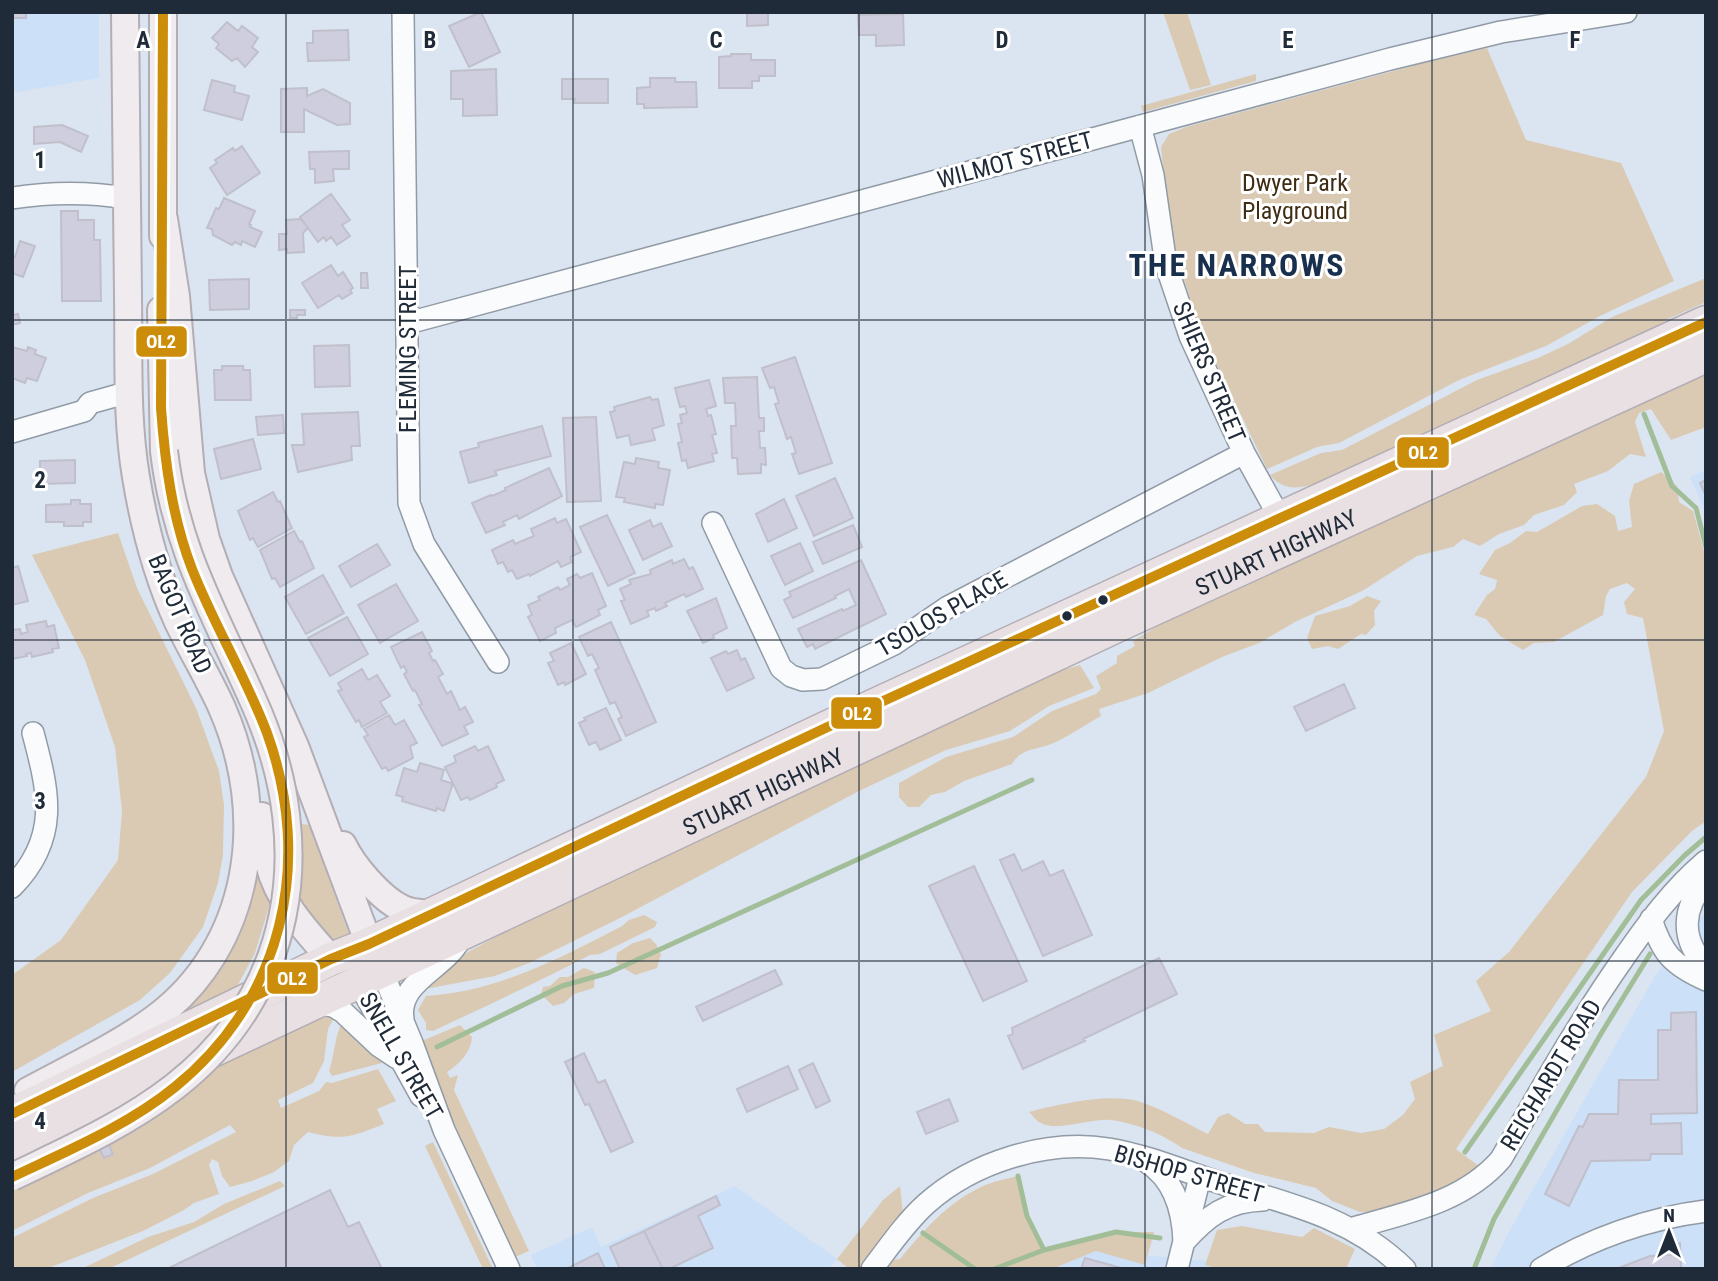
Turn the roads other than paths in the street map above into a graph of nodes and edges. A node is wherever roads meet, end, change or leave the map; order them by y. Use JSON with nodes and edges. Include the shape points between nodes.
{"nodes":[{"id":1,"x":125,"y":12,"type":"edge"},
{"id":2,"x":163,"y":12,"type":"edge"},
{"id":3,"x":403,"y":12,"type":"edge"},
{"id":4,"x":1626,"y":12,"type":"edge"},
{"id":5,"x":1140,"y":126,"type":"junction"},
{"id":6,"x":12,"y":198,"type":"edge"},
{"id":7,"x":127,"y":198,"type":"junction"},
{"id":8,"x":164,"y":219,"type":"junction"},
{"id":9,"x":1706,"y":322,"type":"edge"},
{"id":10,"x":408,"y":323,"type":"junction"},
{"id":11,"x":1706,"y":356,"type":"edge"},
{"id":12,"x":129,"y":392,"type":"junction"},
{"id":13,"x":12,"y":432,"type":"edge"},
{"id":14,"x":1244,"y":453,"type":"junction"},
{"id":15,"x":713,"y":523,"type":"dead end"},
{"id":16,"x":1287,"y":531,"type":"junction"},
{"id":17,"x":253,"y":650,"type":"junction"},
{"id":18,"x":498,"y":662,"type":"dead end"},
{"id":19,"x":222,"y":709,"type":"junction"},
{"id":20,"x":33,"y":733,"type":"dead end"},
{"id":21,"x":1706,"y":862,"type":"edge"},
{"id":22,"x":1706,"y":881,"type":"edge"},
{"id":23,"x":12,"y":887,"type":"edge"},
{"id":24,"x":430,"y":914,"type":"junction"},
{"id":25,"x":1651,"y":919,"type":"junction"},
{"id":26,"x":466,"y":931,"type":"junction"},
{"id":27,"x":331,"y":959,"type":"junction"},
{"id":28,"x":369,"y":966,"type":"junction"},
{"id":29,"x":1706,"y":966,"type":"edge"},
{"id":30,"x":1706,"y":980,"type":"edge"},
{"id":31,"x":313,"y":1003,"type":"junction"},
{"id":32,"x":403,"y":1019,"type":"junction"},
{"id":33,"x":400,"y":1059,"type":"junction"},
{"id":34,"x":12,"y":1099,"type":"edge"},
{"id":35,"x":12,"y":1114,"type":"edge"},
{"id":36,"x":444,"y":1130,"type":"junction"},
{"id":37,"x":12,"y":1144,"type":"edge"},
{"id":38,"x":1133,"y":1155,"type":"junction"},
{"id":39,"x":12,"y":1177,"type":"edge"},
{"id":40,"x":1200,"y":1177,"type":"junction"},
{"id":41,"x":1283,"y":1201,"type":"junction"},
{"id":42,"x":1706,"y":1211,"type":"edge"},
{"id":43,"x":1353,"y":1228,"type":"junction"},
{"id":44,"x":1184,"y":1242,"type":"junction"},
{"id":45,"x":509,"y":1269,"type":"edge"},
{"id":46,"x":872,"y":1269,"type":"edge"},
{"id":47,"x":1177,"y":1269,"type":"edge"},
{"id":48,"x":1405,"y":1269,"type":"edge"},
{"id":49,"x":1541,"y":1269,"type":"edge"}],
"edges":[{"from":1,"to":7,"type":"main road","name":"BAGOT ROAD"},
{"from":2,"to":8,"type":"main road","name":"BAGOT ROAD"},
{"from":3,"to":10,"type":"street","name":"FLEMING STREET"},
{"from":4,"to":5,"type":"street","name":"WILMOT STREET","via":[[1501,32]]},
{"from":5,"to":10,"type":"street","name":"WILMOT STREET"},
{"from":5,"to":14,"type":"street","name":"SHIERS STREET","via":[[1153,175],[1166,265],[1190,336]]},
{"from":6,"to":7,"type":"street","via":[[47,194]]},
{"from":7,"to":12,"type":"main road","name":"BAGOT ROAD"},
{"from":8,"to":17,"type":"main road","name":"BAGOT ROAD","via":[[198,506],[219,576]]},
{"from":8,"to":39,"type":"main road","name":"BAGOT ROAD","bridge":true,"via":[[164,451],[171,501],[188,558],[259,715],[280,775],[290,843],[288,889],[270,961],[247,1006],[195,1070],[126,1120]]},
{"from":9,"to":16,"type":"highway","name":"STUART HIGHWAY"},
{"from":10,"to":18,"type":"street","name":"FLEMING STREET","via":[[409,503],[424,544]]},
{"from":11,"to":16,"type":"highway","name":"STUART HIGHWAY"},
{"from":12,"to":13,"type":"street"},
{"from":12,"to":19,"type":"main road","name":"BAGOT ROAD","via":[[136,475],[153,555],[177,620]]},
{"from":14,"to":15,"type":"street","name":"TSOLOS PLACE","via":[[948,607],[894,643],[822,679],[803,680],[781,668]]},
{"from":14,"to":16,"type":"street","name":"SHIERS STREET"},
{"from":16,"to":24,"type":"highway","name":"STUART HIGHWAY","via":[[853,715]]},
{"from":16,"to":26,"type":"highway","name":"STUART HIGHWAY"},
{"from":17,"to":24,"type":"main road","via":[[278,695],[351,860],[394,904],[405,911]]},
{"from":17,"to":28,"type":"main road","name":"BAGOT ROAD","via":[[295,746]]},
{"from":19,"to":27,"type":"main road","via":[[246,749],[272,877],[296,919]]},
{"from":19,"to":34,"type":"main road","name":"BAGOT ROAD","via":[[244,774],[248,829],[242,885],[221,939],[190,985],[154,1019]]},
{"from":20,"to":23,"type":"street","via":[[46,787],[45,833],[36,858]]},
{"from":21,"to":25,"type":"street","name":"REICHARDT ROAD"},
{"from":22,"to":29,"type":"street","via":[[1688,908],[1686,922],[1689,938]]},
{"from":24,"to":28,"type":"highway","name":"STUART HIGHWAY"},
{"from":25,"to":30,"type":"street","via":[[1667,956]]},
{"from":25,"to":43,"type":"street","name":"REICHARDT ROAD","via":[[1597,996],[1490,1172],[1447,1199]]},
{"from":26,"to":28,"type":"highway","name":"STUART HIGHWAY"},
{"from":26,"to":32,"type":"street","via":[[402,1001]]},
{"from":27,"to":28,"type":"highway","name":"STUART HIGHWAY"},
{"from":27,"to":35,"type":"highway","name":"STUART HIGHWAY"},
{"from":28,"to":31,"type":"highway","name":"STUART HIGHWAY"},
{"from":28,"to":32,"type":"street","name":"SNELL STREET"},
{"from":28,"to":33,"type":"street","name":"SNELL STREET","via":[[377,1012]]},
{"from":31,"to":33,"type":"street","via":[[343,1012]]},
{"from":31,"to":37,"type":"highway","name":"STUART HIGHWAY"},
{"from":32,"to":36,"type":"street","name":"SNELL STREET"},
{"from":33,"to":36,"type":"street","name":"SNELL STREET"},
{"from":36,"to":45,"type":"street","name":"SNELL STREET"},
{"from":38,"to":40,"type":"street","name":"BISHOP STREET"},
{"from":38,"to":44,"type":"street","via":[[1167,1180],[1180,1208]]},
{"from":38,"to":46,"type":"street","name":"BISHOP STREET","via":[[1077,1147],[988,1165],[929,1202]]},
{"from":40,"to":41,"type":"street","name":"BISHOP STREET"},
{"from":40,"to":44,"type":"street"},
{"from":41,"to":43,"type":"street","name":"BISHOP STREET"},
{"from":41,"to":44,"type":"street","via":[[1249,1200],[1225,1207],[1209,1216]]},
{"from":42,"to":49,"type":"street","via":[[1586,1244]]},
{"from":43,"to":48,"type":"street","name":"BISHOP STREET"},
{"from":44,"to":47,"type":"street"}]}
